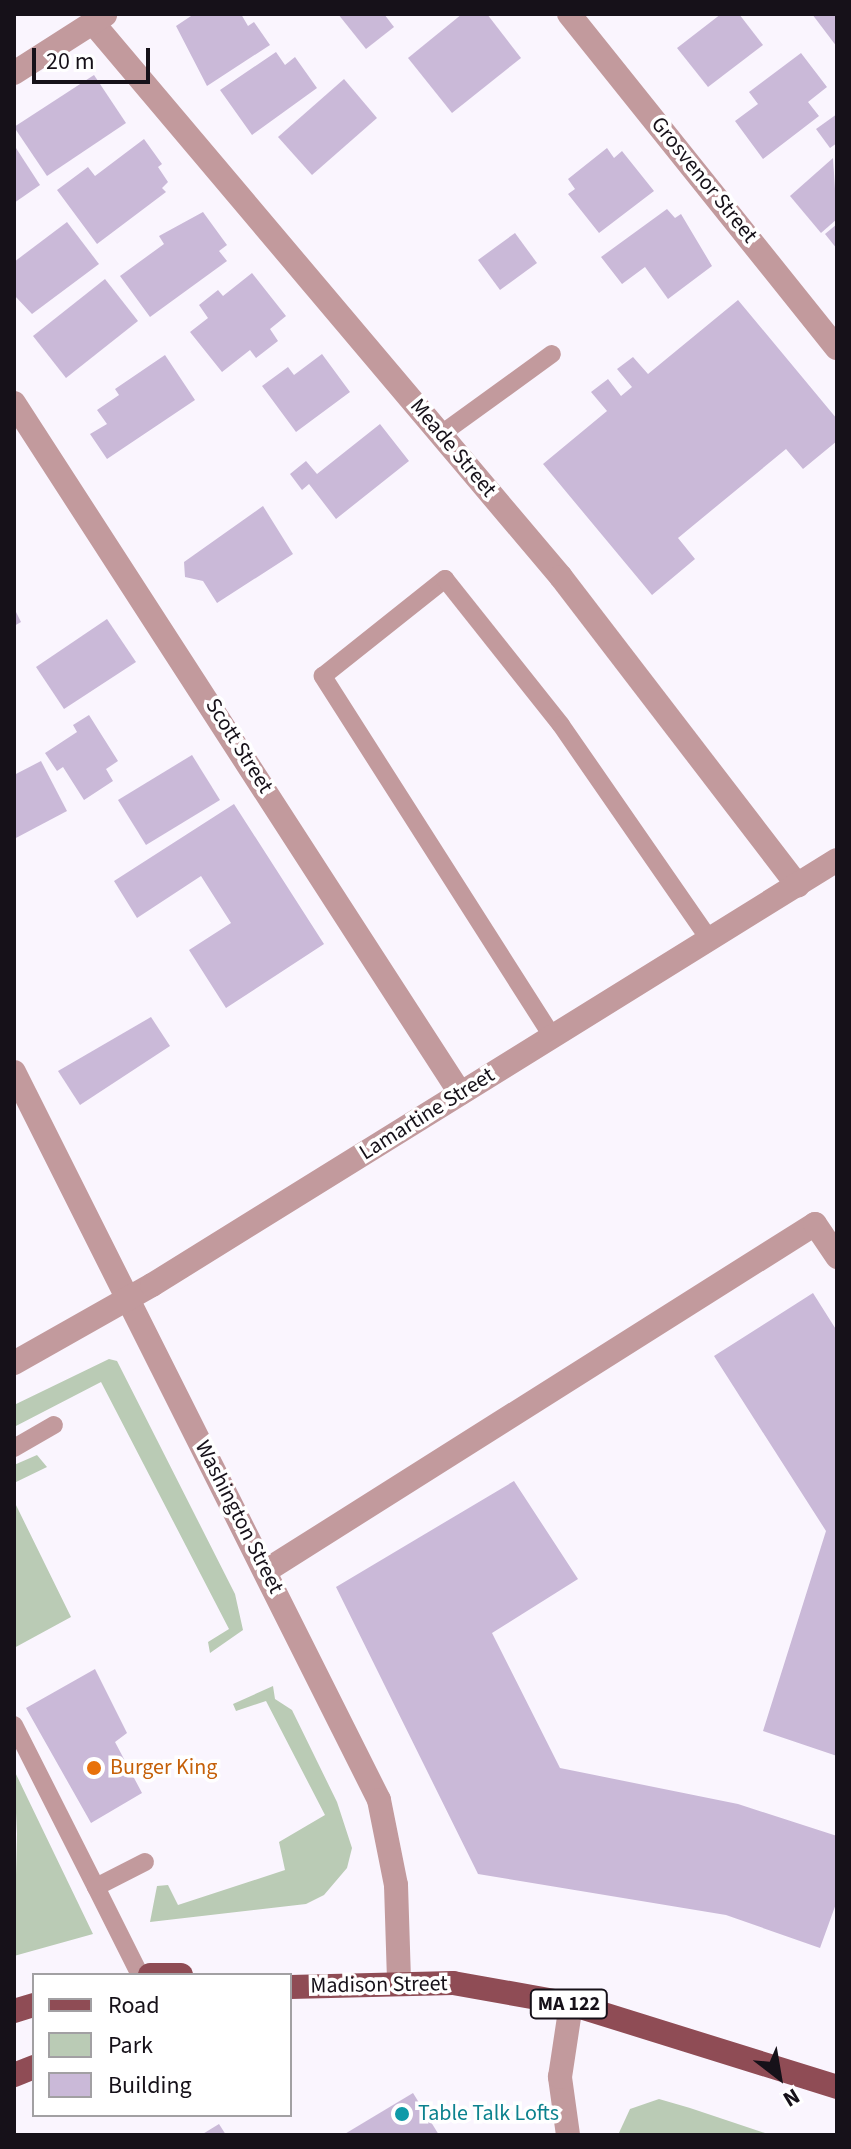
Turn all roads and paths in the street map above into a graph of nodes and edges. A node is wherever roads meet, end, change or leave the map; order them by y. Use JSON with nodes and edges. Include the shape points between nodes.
{"nodes":[{"id":1,"x":569,"y":14,"type":"edge"},
{"id":2,"x":100,"y":18,"type":"edge"},
{"id":3,"x":14,"y":73,"type":"edge"},
{"id":4,"x":837,"y":348,"type":"edge"},
{"id":5,"x":552,"y":354,"type":"dead end"},
{"id":6,"x":14,"y":403,"type":"edge"},
{"id":7,"x":440,"y":435,"type":"junction"},
{"id":8,"x":837,"y":860,"type":"edge"},
{"id":9,"x":798,"y":886,"type":"junction"},
{"id":10,"x":709,"y":939,"type":"junction"},
{"id":11,"x":552,"y":1036,"type":"junction"},
{"id":12,"x":14,"y":1072,"type":"edge"},
{"id":13,"x":460,"y":1093,"type":"junction"},
{"id":14,"x":837,"y":1257,"type":"edge"},
{"id":15,"x":127,"y":1300,"type":"junction"},
{"id":16,"x":14,"y":1363,"type":"edge"},
{"id":17,"x":54,"y":1425,"type":"dead end"},
{"id":18,"x":14,"y":1448,"type":"edge"},
{"id":19,"x":267,"y":1570,"type":"junction"},
{"id":20,"x":14,"y":1725,"type":"edge"},
{"id":21,"x":145,"y":1862,"type":"dead end"},
{"id":22,"x":96,"y":1887,"type":"junction"},
{"id":23,"x":139,"y":1973,"type":"edge"},
{"id":24,"x":399,"y":1981,"type":"junction"},
{"id":25,"x":292,"y":1987,"type":"edge"},
{"id":26,"x":571,"y":2004,"type":"junction"},
{"id":27,"x":837,"y":2087,"type":"edge"},
{"id":28,"x":568,"y":2135,"type":"edge"}],
"edges":[{"from":1,"to":4,"type":"street","name":"Grosvenor Street"},
{"from":2,"to":3,"type":"street"},
{"from":2,"to":7,"type":"street","name":"Meade Street"},
{"from":5,"to":7,"type":"lane"},
{"from":6,"to":13,"type":"street","name":"Scott Street"},
{"from":7,"to":9,"type":"street","name":"Meade Street","via":[[561,577]]},
{"from":8,"to":9,"type":"street","name":"Lamartine Street"},
{"from":9,"to":10,"type":"street","name":"Lamartine Street"},
{"from":10,"to":11,"type":"street","name":"Lamartine Street"},
{"from":10,"to":11,"type":"lane","via":[[561,725],[445,579],[323,676]]},
{"from":11,"to":13,"type":"street","name":"Lamartine Street"},
{"from":12,"to":15,"type":"street","name":"Washington Street"},
{"from":13,"to":15,"type":"street","name":"Lamartine Street"},
{"from":14,"to":19,"type":"street","via":[[815,1224]]},
{"from":15,"to":16,"type":"street","name":"Lamartine Street"},
{"from":15,"to":19,"type":"street","name":"Washington Street"},
{"from":17,"to":18,"type":"lane"},
{"from":19,"to":24,"type":"street","name":"Washington Street","via":[[379,1800],[396,1885]]},
{"from":20,"to":22,"type":"lane"},
{"from":21,"to":22,"type":"lane"},
{"from":22,"to":23,"type":"lane"},
{"from":24,"to":25,"type":"main road","name":"Madison Street","number":"MA 122"},
{"from":24,"to":26,"type":"main road","name":"Madison Street","number":"MA 122","via":[[453,1983]]},
{"from":26,"to":27,"type":"main road","name":"Madison Street","number":"MA 122"},
{"from":26,"to":28,"type":"street","via":[[560,2077]]}]}
